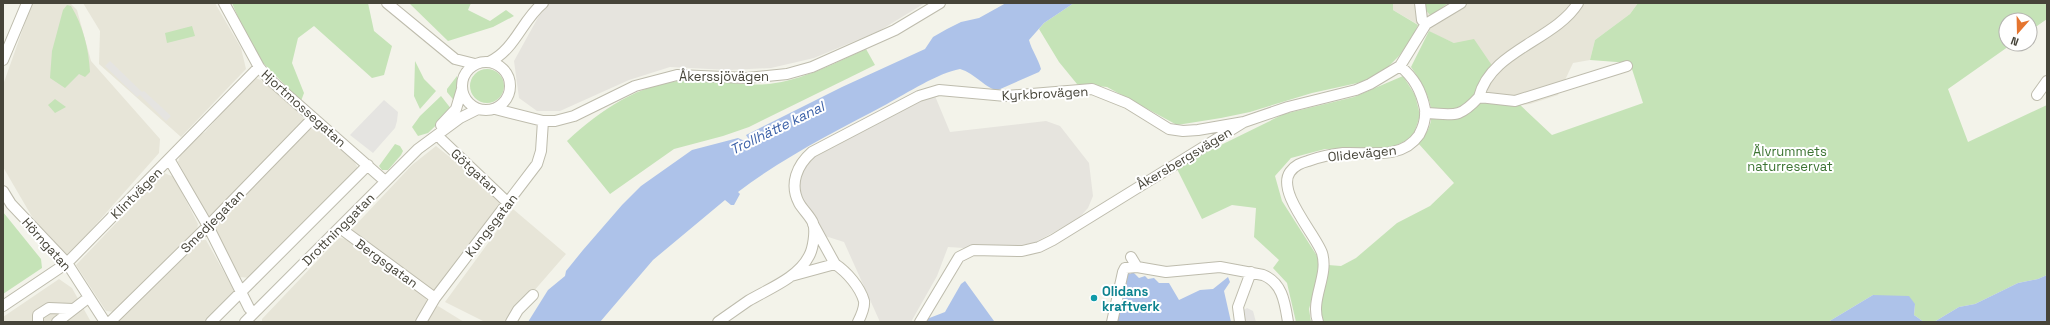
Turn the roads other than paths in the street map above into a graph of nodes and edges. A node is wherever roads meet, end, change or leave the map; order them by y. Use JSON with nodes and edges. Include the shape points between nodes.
{"nodes":[{"id":1,"x":27,"y":3,"type":"edge"},
{"id":2,"x":224,"y":3,"type":"edge"},
{"id":3,"x":388,"y":3,"type":"edge"},
{"id":4,"x":543,"y":3,"type":"edge"},
{"id":5,"x":940,"y":3,"type":"edge"},
{"id":6,"x":1420,"y":3,"type":"edge"},
{"id":7,"x":1461,"y":3,"type":"edge"},
{"id":8,"x":1578,"y":3,"type":"edge"},
{"id":9,"x":1426,"y":24,"type":"junction"},
{"id":10,"x":506,"y":52,"type":"junction"},
{"id":11,"x":3,"y":60,"type":"edge"},
{"id":12,"x":455,"y":60,"type":"junction"},
{"id":13,"x":489,"y":62,"type":"junction"},
{"id":14,"x":476,"y":64,"type":"junction"},
{"id":15,"x":1400,"y":66,"type":"junction"},
{"id":16,"x":1627,"y":66,"type":"dead end"},
{"id":17,"x":259,"y":67,"type":"junction"},
{"id":18,"x":504,"y":70,"type":"junction"},
{"id":19,"x":464,"y":77,"type":"junction"},
{"id":20,"x":2047,"y":81,"type":"edge"},
{"id":21,"x":462,"y":89,"type":"junction"},
{"id":22,"x":2037,"y":95,"type":"dead end"},
{"id":23,"x":508,"y":96,"type":"junction"},
{"id":24,"x":1479,"y":97,"type":"junction"},
{"id":25,"x":495,"y":108,"type":"junction"},
{"id":26,"x":478,"y":109,"type":"junction"},
{"id":27,"x":1426,"y":113,"type":"junction"},
{"id":28,"x":526,"y":116,"type":"junction"},
{"id":29,"x":313,"y":118,"type":"junction"},
{"id":30,"x":542,"y":121,"type":"junction"},
{"id":31,"x":1244,"y":122,"type":"junction"},
{"id":32,"x":431,"y":138,"type":"junction"},
{"id":33,"x":442,"y":140,"type":"dead end"},
{"id":34,"x":169,"y":159,"type":"junction"},
{"id":35,"x":368,"y":165,"type":"junction"},
{"id":36,"x":385,"y":181,"type":"junction"},
{"id":37,"x":3,"y":191,"type":"edge"},
{"id":38,"x":508,"y":202,"type":"junction"},
{"id":39,"x":813,"y":224,"type":"junction"},
{"id":40,"x":208,"y":226,"type":"junction"},
{"id":41,"x":340,"y":228,"type":"junction"},
{"id":42,"x":1131,"y":257,"type":"dead end"},
{"id":43,"x":67,"y":263,"type":"junction"},
{"id":44,"x":835,"y":264,"type":"junction"},
{"id":45,"x":1137,"y":267,"type":"junction"},
{"id":46,"x":1251,"y":272,"type":"junction"},
{"id":47,"x":791,"y":276,"type":"junction"},
{"id":48,"x":241,"y":292,"type":"junction"},
{"id":49,"x":533,"y":295,"type":"dead end"},
{"id":50,"x":88,"y":298,"type":"junction"},
{"id":51,"x":435,"y":298,"type":"junction"},
{"id":52,"x":3,"y":306,"type":"edge"},
{"id":53,"x":73,"y":309,"type":"junction"},
{"id":54,"x":254,"y":313,"type":"junction"},
{"id":55,"x":38,"y":322,"type":"edge"},
{"id":56,"x":57,"y":322,"type":"edge"},
{"id":57,"x":106,"y":322,"type":"edge"},
{"id":58,"x":110,"y":322,"type":"edge"},
{"id":59,"x":211,"y":322,"type":"edge"},
{"id":60,"x":245,"y":322,"type":"edge"},
{"id":61,"x":421,"y":322,"type":"edge"},
{"id":62,"x":511,"y":322,"type":"edge"},
{"id":63,"x":718,"y":322,"type":"edge"},
{"id":64,"x":858,"y":322,"type":"edge"},
{"id":65,"x":920,"y":322,"type":"edge"},
{"id":66,"x":1112,"y":322,"type":"edge"},
{"id":67,"x":1240,"y":322,"type":"edge"},
{"id":68,"x":1288,"y":322,"type":"edge"},
{"id":69,"x":1318,"y":322,"type":"edge"}],
"edges":[{"from":1,"to":11,"type":"street"},
{"from":2,"to":17,"type":"street","name":"Hjortmossegatan"},
{"from":3,"to":12,"type":"street"},
{"from":4,"to":10,"type":"street"},
{"from":5,"to":30,"type":"street","name":"Åkerssjövägen","via":[[895,30],[812,67],[769,77],[677,75],[615,94],[574,116],[555,121]]},
{"from":6,"to":9,"type":"street","via":[[1422,20]]},
{"from":7,"to":9,"type":"street","name":"Åkersbergsvägen"},
{"from":8,"to":24,"type":"street","via":[[1559,22],[1499,66],[1483,84]]},
{"from":9,"to":15,"type":"street","name":"Åkersbergsvägen"},
{"from":10,"to":13,"type":"street"},
{"from":10,"to":18,"type":"street"},
{"from":12,"to":14,"type":"street"},
{"from":12,"to":19,"type":"street"},
{"from":13,"to":14,"type":"street"},
{"from":13,"to":18,"type":"street","via":[[498,64]]},
{"from":14,"to":19,"type":"street"},
{"from":15,"to":27,"type":"street","via":[[1416,82]]},
{"from":15,"to":31,"type":"street","name":"Åkersbergsvägen","via":[[1356,90],[1288,107]]},
{"from":16,"to":24,"type":"street","via":[[1515,101]]},
{"from":17,"to":29,"type":"street","name":"Hjortmossegatan"},
{"from":17,"to":34,"type":"street","name":"Klintvägen"},
{"from":18,"to":23,"type":"street","via":[[510,80]]},
{"from":19,"to":21,"type":"street"},
{"from":20,"to":22,"type":"street"},
{"from":21,"to":26,"type":"street","via":[[468,101]]},
{"from":21,"to":32,"type":"street","name":"Drottninggatan","via":[[456,109]]},
{"from":23,"to":25,"type":"street"},
{"from":23,"to":28,"type":"street"},
{"from":24,"to":27,"type":"street","via":[[1456,115]]},
{"from":25,"to":26,"type":"street"},
{"from":25,"to":28,"type":"street","name":"Åkerssjövägen"},
{"from":26,"to":32,"type":"street","name":"Drottninggatan"},
{"from":27,"to":69,"type":"street","name":"Olidevägen","via":[[1422,129],[1414,142],[1401,150],[1375,154],[1342,153],[1315,158],[1297,165],[1289,173],[1287,187],[1305,226],[1322,253],[1324,265],[1315,312]]},
{"from":28,"to":30,"type":"street","name":"Åkerssjövägen"},
{"from":29,"to":35,"type":"street","name":"Hjortmossegatan"},
{"from":29,"to":40,"type":"street","name":"Smedjegatan"},
{"from":30,"to":38,"type":"street","name":"Kungsgatan","via":[[542,147],[537,164]]},
{"from":31,"to":39,"type":"street","name":"Kyrkbrovägen","via":[[1198,130],[1169,129],[1127,103],[1092,89],[1006,96],[956,90],[932,92],[919,96],[805,158],[796,174],[794,190]]},
{"from":31,"to":65,"type":"street","name":"Åkersbergsvägen","via":[[1039,247],[1022,251],[972,250],[959,258]]},
{"from":32,"to":36,"type":"street","name":"Drottninggatan"},
{"from":33,"to":38,"type":"street","name":"Götgatan"},
{"from":34,"to":40,"type":"street"},
{"from":34,"to":43,"type":"street","name":"Klintvägen"},
{"from":35,"to":36,"type":"street","name":"Hjortmossegatan"},
{"from":35,"to":48,"type":"street","name":"Drottninggatan"},
{"from":36,"to":41,"type":"street","name":"Drottninggatan"},
{"from":37,"to":43,"type":"street","name":"Hörngatan","via":[[11,204]]},
{"from":38,"to":51,"type":"street","name":"Kungsgatan"},
{"from":39,"to":44,"type":"street","name":"Kyrkbrovägen"},
{"from":39,"to":47,"type":"street","via":[[810,255]]},
{"from":40,"to":48,"type":"street"},
{"from":40,"to":58,"type":"street","name":"Smedjegatan"},
{"from":41,"to":51,"type":"street","name":"Bergsgatan"},
{"from":41,"to":54,"type":"street","name":"Drottninggatan"},
{"from":42,"to":45,"type":"street"},
{"from":43,"to":50,"type":"street","name":"Hörngatan"},
{"from":43,"to":52,"type":"street","name":"Klintvägen"},
{"from":44,"to":47,"type":"street"},
{"from":44,"to":64,"type":"street","via":[[849,274],[864,301]]},
{"from":45,"to":46,"type":"street","via":[[1166,272],[1210,267]]},
{"from":45,"to":66,"type":"street","via":[[1125,268],[1123,272]]},
{"from":46,"to":67,"type":"street","via":[[1238,308]]},
{"from":46,"to":68,"type":"street","via":[[1269,277],[1280,288]]},
{"from":47,"to":63,"type":"street"},
{"from":48,"to":54,"type":"street"},
{"from":48,"to":59,"type":"street","name":"Drottninggatan"},
{"from":49,"to":62,"type":"street","via":[[518,310]]},
{"from":50,"to":53,"type":"street"},
{"from":50,"to":57,"type":"street","name":"Hörngatan"},
{"from":51,"to":61,"type":"street","name":"Kungsgatan"},
{"from":53,"to":55,"type":"street","via":[[49,308],[38,315]]},
{"from":53,"to":56,"type":"street"},
{"from":54,"to":60,"type":"street","name":"Drottninggatan"}]}
